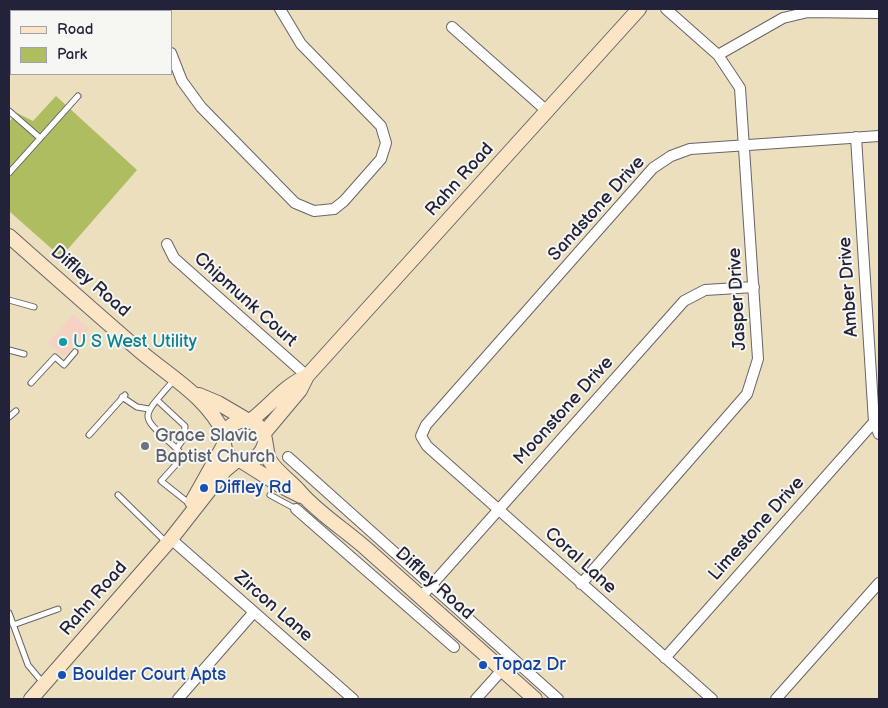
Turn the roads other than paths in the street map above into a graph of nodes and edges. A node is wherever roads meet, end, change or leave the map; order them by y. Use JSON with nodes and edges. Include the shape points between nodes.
{"nodes":[{"id":1,"x":280,"y":9,"type":"edge"},
{"id":2,"x":639,"y":9,"type":"edge"},
{"id":3,"x":666,"y":9,"type":"edge"},
{"id":4,"x":840,"y":10,"type":"edge"},
{"id":5,"x":879,"y":13,"type":"edge"},
{"id":6,"x":452,"y":27,"type":"dead end"},
{"id":7,"x":172,"y":55,"type":"edge"},
{"id":8,"x":718,"y":55,"type":"junction"},
{"id":9,"x":78,"y":96,"type":"dead end"},
{"id":10,"x":9,"y":111,"type":"edge"},
{"id":11,"x":548,"y":112,"type":"junction"},
{"id":12,"x":879,"y":136,"type":"edge"},
{"id":13,"x":856,"y":137,"type":"junction"},
{"id":14,"x":40,"y":138,"type":"junction"},
{"id":15,"x":745,"y":144,"type":"junction"},
{"id":16,"x":9,"y":173,"type":"edge"},
{"id":17,"x":9,"y":236,"type":"edge"},
{"id":18,"x":167,"y":244,"type":"dead end"},
{"id":19,"x":754,"y":287,"type":"junction"},
{"id":20,"x":9,"y":300,"type":"edge"},
{"id":21,"x":34,"y":307,"type":"dead end"},
{"id":22,"x":9,"y":350,"type":"edge"},
{"id":23,"x":75,"y":352,"type":"dead end"},
{"id":24,"x":24,"y":354,"type":"dead end"},
{"id":25,"x":307,"y":376,"type":"junction"},
{"id":26,"x":175,"y":379,"type":"junction"},
{"id":27,"x":31,"y":383,"type":"dead end"},
{"id":28,"x":195,"y":394,"type":"junction"},
{"id":29,"x":157,"y":400,"type":"junction"},
{"id":30,"x":149,"y":409,"type":"junction"},
{"id":31,"x":16,"y":411,"type":"dead end"},
{"id":32,"x":9,"y":417,"type":"edge"},
{"id":33,"x":248,"y":421,"type":"junction"},
{"id":34,"x":874,"y":422,"type":"junction"},
{"id":35,"x":879,"y":434,"type":"edge"},
{"id":36,"x":89,"y":435,"type":"dead end"},
{"id":37,"x":264,"y":437,"type":"junction"},
{"id":38,"x":224,"y":440,"type":"junction"},
{"id":39,"x":427,"y":446,"type":"joint"},
{"id":40,"x":177,"y":448,"type":"junction"},
{"id":41,"x":288,"y":457,"type":"dead end"},
{"id":42,"x":240,"y":461,"type":"junction"},
{"id":43,"x":270,"y":495,"type":"dead end"},
{"id":44,"x":118,"y":496,"type":"dead end"},
{"id":45,"x":306,"y":499,"type":"junction"},
{"id":46,"x":190,"y":504,"type":"junction"},
{"id":47,"x":296,"y":509,"type":"joint"},
{"id":48,"x":499,"y":510,"type":"junction"},
{"id":49,"x":183,"y":523,"type":"junction"},
{"id":50,"x":170,"y":541,"type":"junction"},
{"id":51,"x":879,"y":583,"type":"edge"},
{"id":52,"x":582,"y":584,"type":"junction"},
{"id":53,"x":432,"y":585,"type":"junction"},
{"id":54,"x":421,"y":597,"type":"junction"},
{"id":55,"x":58,"y":609,"type":"dead end"},
{"id":56,"x":254,"y":612,"type":"junction"},
{"id":57,"x":9,"y":613,"type":"edge"},
{"id":58,"x":461,"y":614,"type":"junction"},
{"id":59,"x":452,"y":624,"type":"junction"},
{"id":60,"x":13,"y":626,"type":"junction"},
{"id":61,"x":441,"y":636,"type":"junction"},
{"id":62,"x":454,"y":647,"type":"dead end"},
{"id":63,"x":665,"y":658,"type":"junction"},
{"id":64,"x":502,"y":670,"type":"junction"},
{"id":65,"x":44,"y":685,"type":"junction"},
{"id":66,"x":31,"y":699,"type":"edge"},
{"id":67,"x":178,"y":699,"type":"edge"},
{"id":68,"x":353,"y":699,"type":"edge"},
{"id":69,"x":476,"y":699,"type":"edge"},
{"id":70,"x":535,"y":699,"type":"edge"},
{"id":71,"x":558,"y":699,"type":"edge"},
{"id":72,"x":712,"y":699,"type":"edge"},
{"id":73,"x":776,"y":699,"type":"edge"}],
"edges":[{"from":1,"to":7,"type":"street","via":[[301,44],[381,126],[386,143],[381,160],[334,208],[314,211],[295,203],[201,107],[182,80]]},
{"from":2,"to":11,"type":"street","name":"Rahn Road"},
{"from":3,"to":8,"type":"street","name":"Jasper Drive"},
{"from":4,"to":5,"type":"street"},
{"from":4,"to":8,"type":"street","via":[[782,18]]},
{"from":6,"to":11,"type":"street"},
{"from":8,"to":15,"type":"street","name":"Jasper Drive","via":[[740,88]]},
{"from":9,"to":14,"type":"lane"},
{"from":10,"to":14,"type":"lane"},
{"from":11,"to":25,"type":"street","name":"Rahn Road"},
{"from":12,"to":13,"type":"street","name":"Sandstone Drive"},
{"from":13,"to":15,"type":"street","name":"Sandstone Drive"},
{"from":13,"to":34,"type":"street","name":"Amber Drive"},
{"from":14,"to":16,"type":"lane"},
{"from":15,"to":19,"type":"street","name":"Jasper Drive"},
{"from":15,"to":39,"type":"street","name":"Sandstone Drive","via":[[690,149],[653,168],[426,425],[421,436]]},
{"from":17,"to":26,"type":"street","name":"Diffley Road"},
{"from":18,"to":25,"type":"street","name":"Chipmunk Court","via":[[174,258]]},
{"from":19,"to":48,"type":"street","name":"Moonstone Drive","via":[[705,290],[684,301]]},
{"from":19,"to":52,"type":"street","name":"Jasper Drive","via":[[758,359],[748,394]]},
{"from":20,"to":21,"type":"lane"},
{"from":22,"to":24,"type":"lane"},
{"from":23,"to":27,"type":"lane","via":[[64,365],[55,357]]},
{"from":25,"to":33,"type":"street","name":"Rahn Road","via":[[291,383],[263,412]]},
{"from":25,"to":37,"type":"street","name":"Rahn Road"},
{"from":26,"to":28,"type":"street","name":"Diffley Road"},
{"from":26,"to":29,"type":"lane"},
{"from":28,"to":33,"type":"street","name":"Diffley Road"},
{"from":28,"to":38,"type":"street","name":"Diffley Road","via":[[216,417]]},
{"from":29,"to":30,"type":"lane"},
{"from":29,"to":40,"type":"lane","via":[[185,426],[184,438]]},
{"from":30,"to":36,"type":"lane","via":[[137,407],[123,396]]},
{"from":30,"to":40,"type":"lane","via":[[149,423]]},
{"from":31,"to":32,"type":"lane"},
{"from":33,"to":37,"type":"street","via":[[260,428]]},
{"from":33,"to":38,"type":"street","via":[[233,424]]},
{"from":34,"to":35,"type":"street","name":"Amber Drive"},
{"from":34,"to":63,"type":"street","name":"Limestone Drive"},
{"from":37,"to":42,"type":"street","via":[[261,454]]},
{"from":37,"to":45,"type":"street","name":"Diffley Road","via":[[270,462]]},
{"from":38,"to":42,"type":"street","via":[[231,457]]},
{"from":38,"to":46,"type":"street","name":"Rahn Road"},
{"from":39,"to":48,"type":"street","name":"Coral Lane"},
{"from":40,"to":46,"type":"lane","via":[[180,460],[161,481]]},
{"from":41,"to":53,"type":"street"},
{"from":42,"to":45,"type":"street","name":"Diffley Road"},
{"from":42,"to":49,"type":"street","name":"Rahn Road","via":[[225,470]]},
{"from":43,"to":47,"type":"lane"},
{"from":44,"to":50,"type":"lane"},
{"from":45,"to":54,"type":"street","name":"Diffley Road"},
{"from":46,"to":49,"type":"street","name":"Rahn Road"},
{"from":47,"to":61,"type":"street"},
{"from":48,"to":52,"type":"street","name":"Coral Lane"},
{"from":48,"to":53,"type":"street","name":"Moonstone Drive"},
{"from":49,"to":50,"type":"street","name":"Rahn Road"},
{"from":50,"to":56,"type":"street","name":"Zircon Lane"},
{"from":50,"to":65,"type":"street","name":"Rahn Road"},
{"from":51,"to":73,"type":"street"},
{"from":52,"to":63,"type":"street","name":"Coral Lane"},
{"from":53,"to":54,"type":"street","name":"Moonstone Drive"},
{"from":53,"to":58,"type":"street"},
{"from":54,"to":59,"type":"street","name":"Diffley Road"},
{"from":55,"to":60,"type":"lane"},
{"from":56,"to":67,"type":"street"},
{"from":56,"to":68,"type":"street","name":"Zircon Lane"},
{"from":57,"to":60,"type":"lane"},
{"from":58,"to":59,"type":"street"},
{"from":58,"to":71,"type":"street"},
{"from":59,"to":61,"type":"street"},
{"from":59,"to":64,"type":"street","name":"Diffley Road"},
{"from":60,"to":65,"type":"lane","via":[[28,665]]},
{"from":61,"to":62,"type":"street"},
{"from":63,"to":72,"type":"street","name":"Coral Lane"},
{"from":64,"to":69,"type":"street"},
{"from":64,"to":70,"type":"street","name":"Diffley Road"},
{"from":65,"to":66,"type":"street","name":"Rahn Road"}]}
